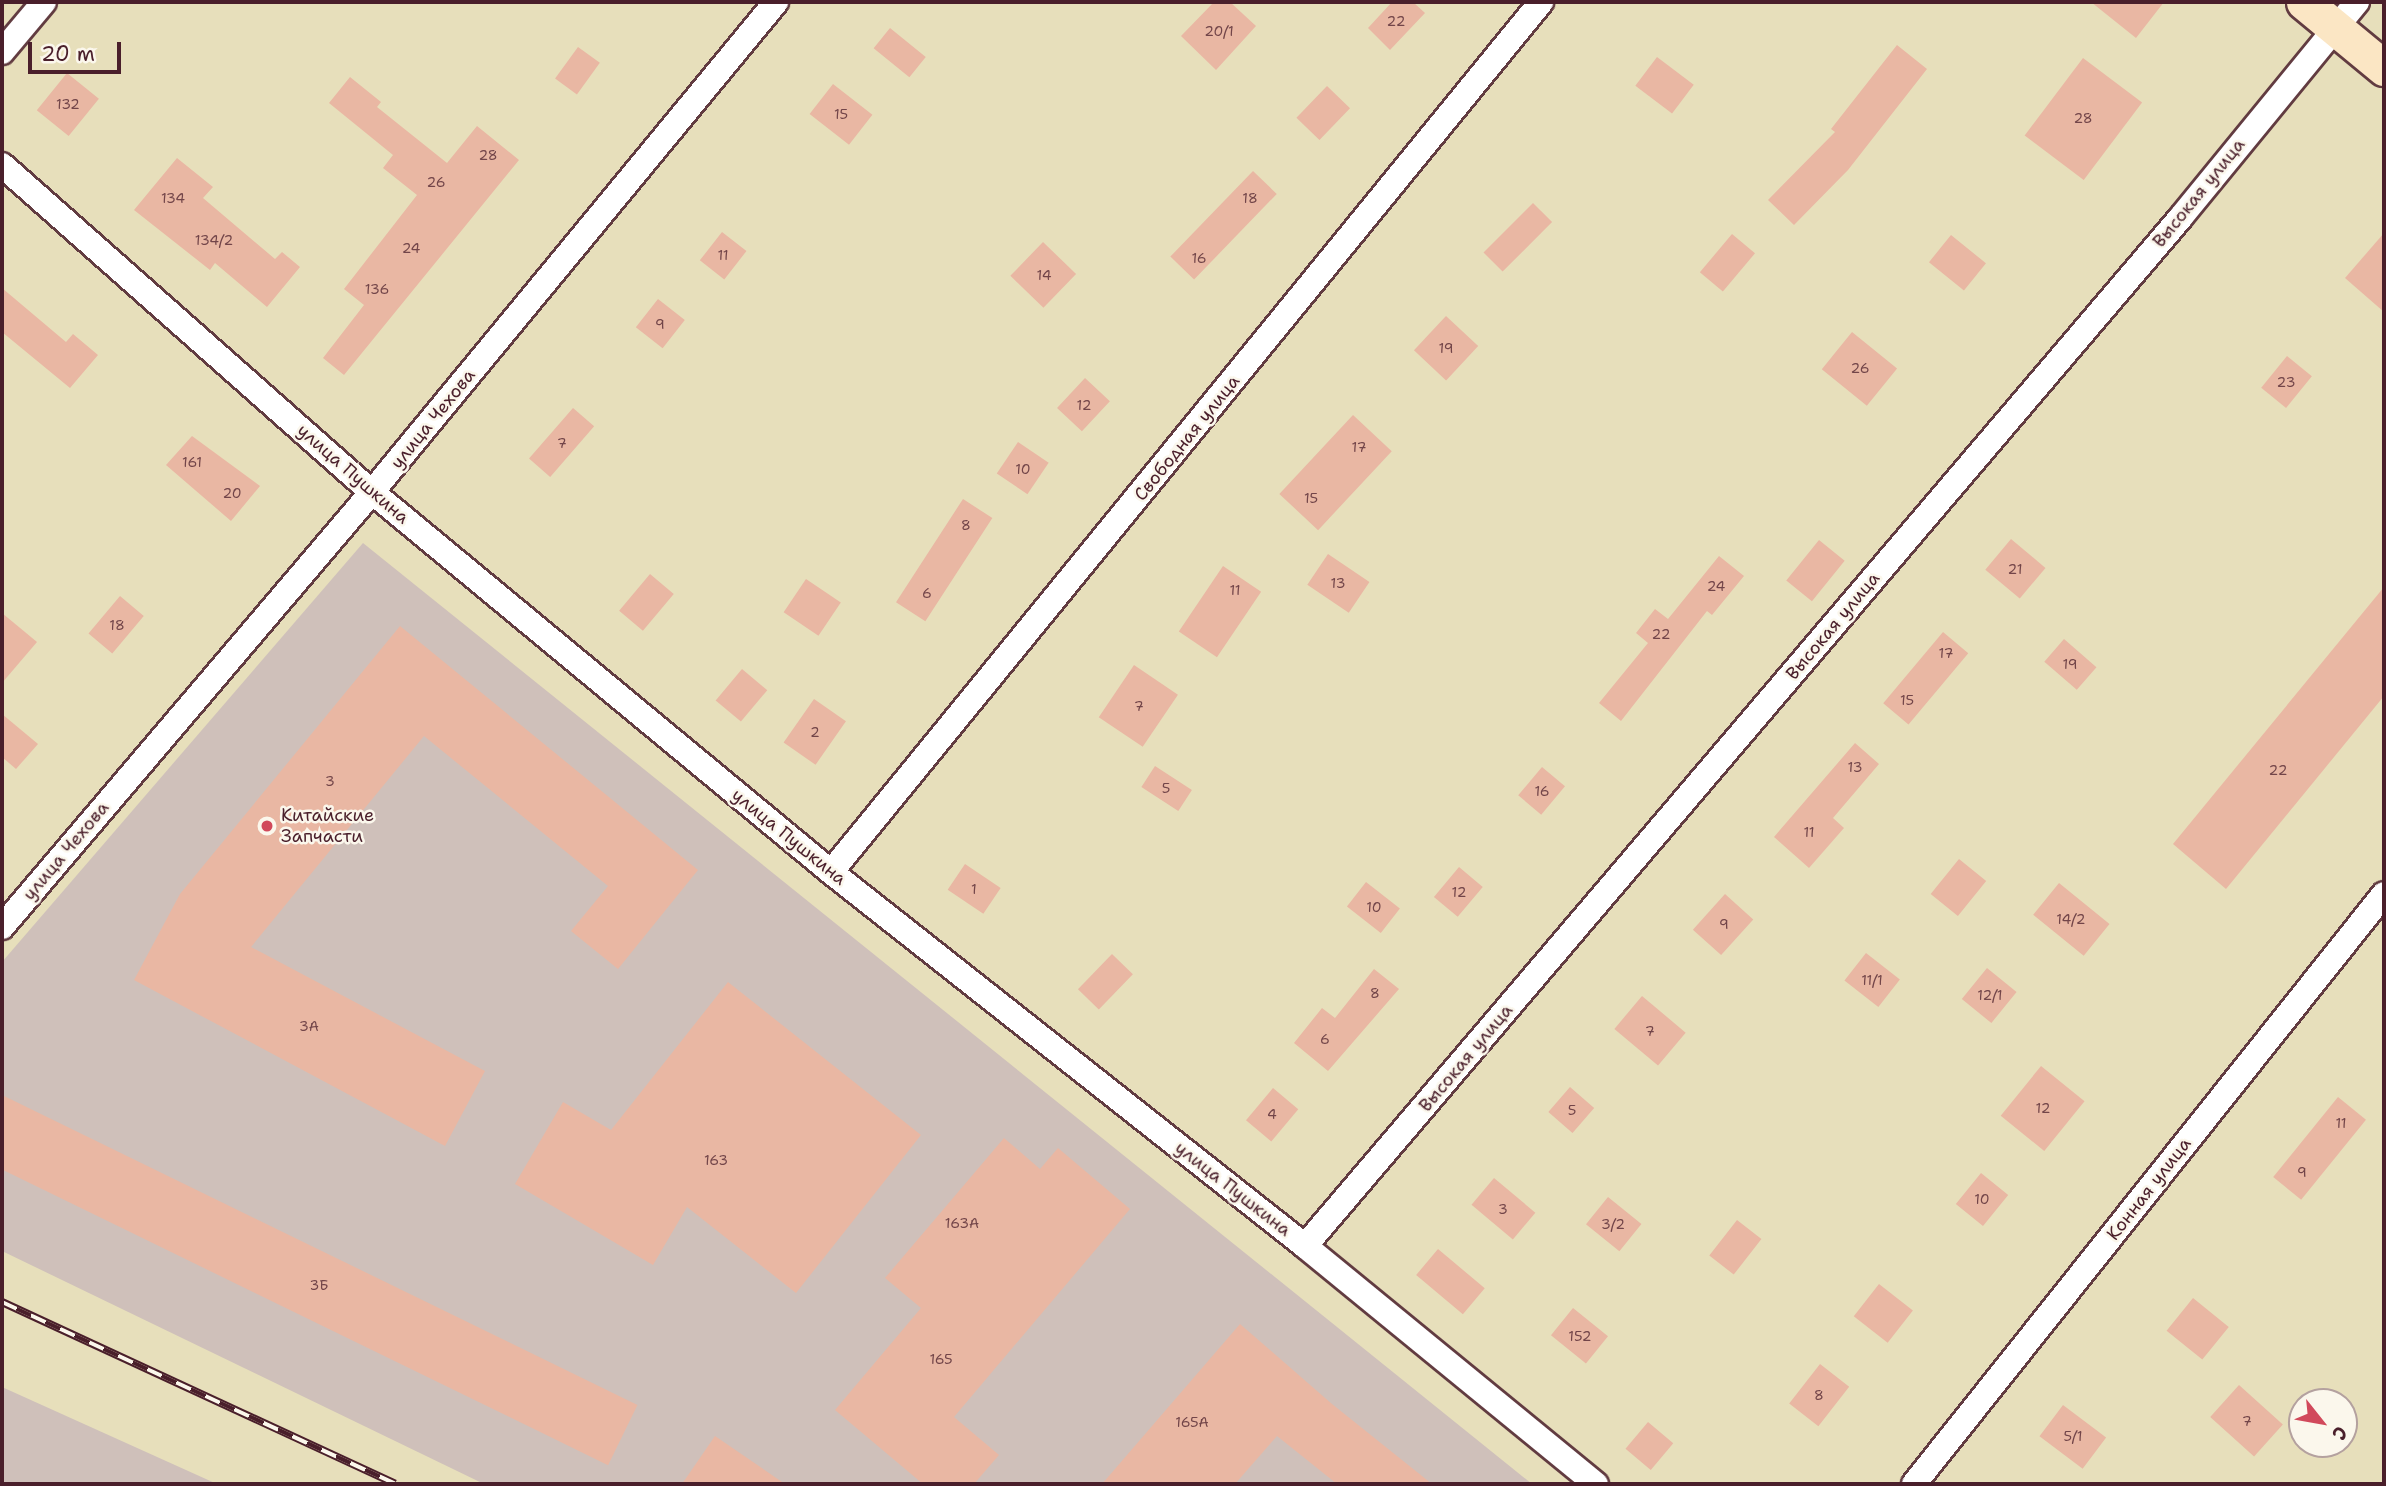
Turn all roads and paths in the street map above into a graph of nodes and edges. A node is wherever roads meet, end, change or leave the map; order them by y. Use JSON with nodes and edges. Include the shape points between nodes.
{"nodes":[{"id":1,"x":44,"y":2,"type":"edge"},
{"id":2,"x":776,"y":2,"type":"edge"},
{"id":3,"x":1541,"y":2,"type":"edge"},
{"id":4,"x":2304,"y":2,"type":"edge"},
{"id":5,"x":2346,"y":14,"type":"edge"},
{"id":6,"x":2,"y":52,"type":"edge"},
{"id":7,"x":2384,"y":68,"type":"edge"},
{"id":8,"x":2,"y":165,"type":"edge"},
{"id":9,"x":372,"y":492,"type":"junction"},
{"id":10,"x":831,"y":872,"type":"junction"},
{"id":11,"x":2384,"y":894,"type":"edge"},
{"id":12,"x":2,"y":927,"type":"edge"},
{"id":13,"x":1305,"y":1247,"type":"junction"},
{"id":14,"x":1596,"y":1484,"type":"edge"},
{"id":15,"x":1914,"y":1484,"type":"edge"}],
"edges":[{"from":1,"to":6,"type":"street"},
{"from":2,"to":9,"type":"street","name":"улица Чехова"},
{"from":3,"to":10,"type":"street","name":"Свободная улица"},
{"from":4,"to":5,"type":"main road"},
{"from":5,"to":7,"type":"main road"},
{"from":5,"to":13,"type":"street","name":"Высокая улица","via":[[2181,217]]},
{"from":8,"to":9,"type":"street","name":"улица Пушкина"},
{"from":9,"to":10,"type":"street","name":"улица Пушкина"},
{"from":9,"to":12,"type":"street","name":"улица Чехова"},
{"from":10,"to":13,"type":"street","name":"улица Пушкина"},
{"from":11,"to":15,"type":"street","name":"Конная улица"},
{"from":13,"to":14,"type":"street","name":"улица Пушкина"}]}
